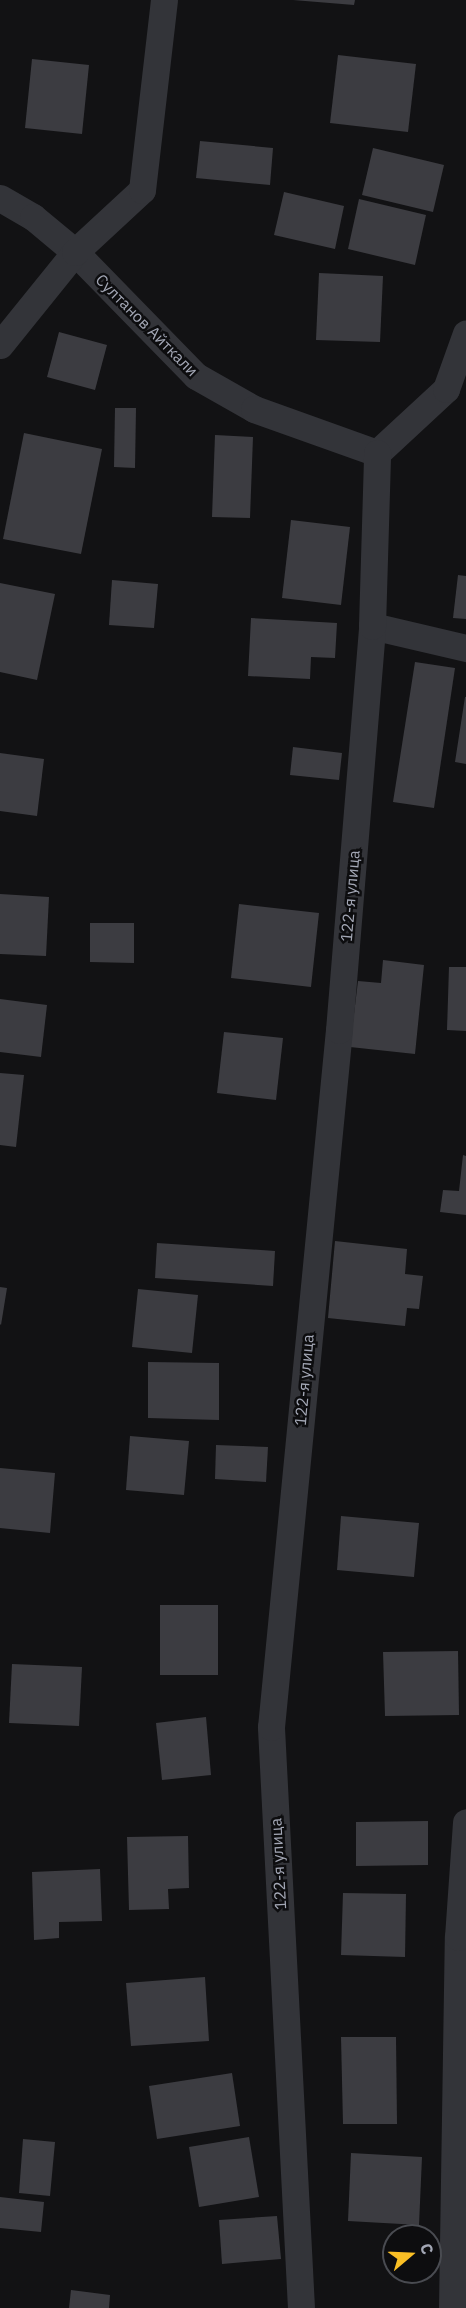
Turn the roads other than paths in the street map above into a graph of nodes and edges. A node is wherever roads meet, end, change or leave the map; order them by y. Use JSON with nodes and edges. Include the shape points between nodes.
{"nodes":[{"id":1,"x":164,"y":0,"type":"edge"},
{"id":2,"x":0,"y":198,"type":"edge"},
{"id":3,"x":75,"y":252,"type":"junction"},
{"id":4,"x":466,"y":333,"type":"edge"},
{"id":5,"x":0,"y":345,"type":"edge"},
{"id":6,"x":376,"y":453,"type":"junction"},
{"id":7,"x":372,"y":626,"type":"junction"},
{"id":8,"x":466,"y":648,"type":"edge"},
{"id":9,"x":466,"y":1822,"type":"edge"},
{"id":10,"x":301,"y":2308,"type":"edge"},
{"id":11,"x":452,"y":2308,"type":"edge"}],
"edges":[{"from":1,"to":3,"type":"street","via":[[142,190]]},
{"from":2,"to":3,"type":"street","name":"Султанов Айткали","via":[[33,218]]},
{"from":3,"to":5,"type":"street"},
{"from":3,"to":6,"type":"street","name":"Султанов Айткали","via":[[196,376],[254,409]]},
{"from":4,"to":6,"type":"street","via":[[446,389]]},
{"from":6,"to":7,"type":"street","name":"122-я улица"},
{"from":7,"to":8,"type":"street"},
{"from":7,"to":10,"type":"street","name":"122-я улица","via":[[339,1030],[271,1727]]},
{"from":9,"to":11,"type":"street","via":[[458,1936]]}]}
